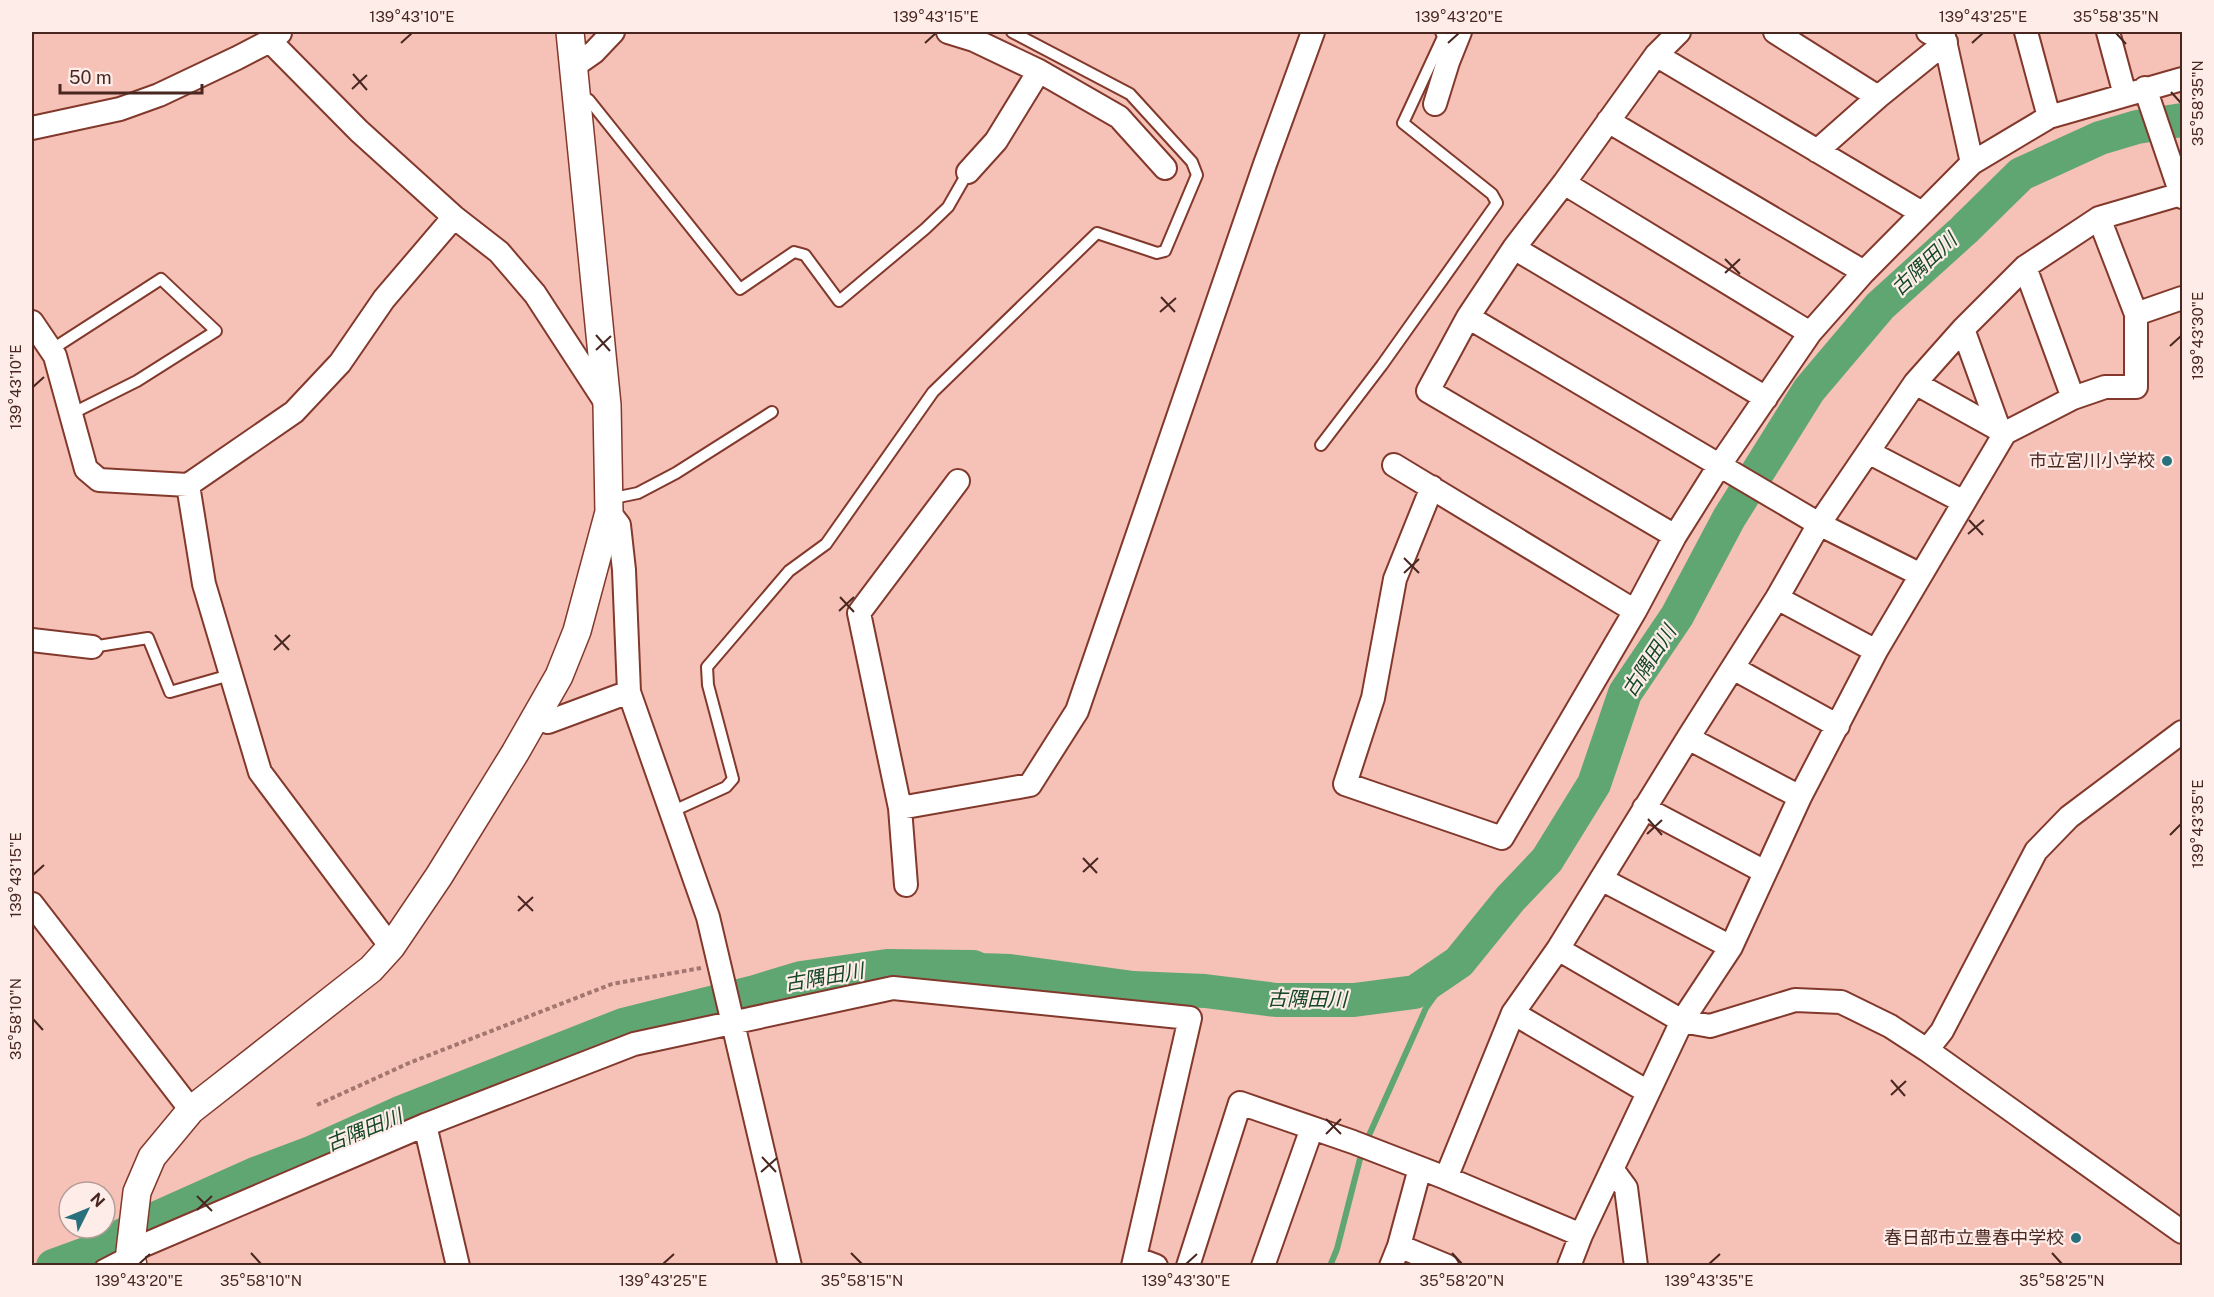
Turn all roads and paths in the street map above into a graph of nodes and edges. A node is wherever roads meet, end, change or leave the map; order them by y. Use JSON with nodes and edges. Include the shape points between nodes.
{"nodes":[{"id":1,"x":570,"y":32,"type":"edge"},
{"id":2,"x":613,"y":32,"type":"edge"},
{"id":3,"x":948,"y":32,"type":"edge"},
{"id":4,"x":1012,"y":32,"type":"edge"},
{"id":5,"x":1313,"y":32,"type":"edge"},
{"id":6,"x":1441,"y":32,"type":"edge"},
{"id":7,"x":1460,"y":32,"type":"edge"},
{"id":8,"x":1679,"y":32,"type":"edge"},
{"id":9,"x":1774,"y":32,"type":"edge"},
{"id":10,"x":2026,"y":32,"type":"edge"},
{"id":11,"x":2108,"y":32,"type":"edge"},
{"id":12,"x":1939,"y":35,"type":"edge"},
{"id":13,"x":276,"y":36,"type":"edge"},
{"id":14,"x":1656,"y":55,"type":"junction"},
{"id":15,"x":1039,"y":71,"type":"junction"},
{"id":16,"x":575,"y":79,"type":"junction"},
{"id":17,"x":2182,"y":79,"type":"edge"},
{"id":18,"x":2135,"y":92,"type":"junction"},
{"id":19,"x":1878,"y":97,"type":"junction"},
{"id":20,"x":1435,"y":104,"type":"dead end"},
{"id":21,"x":2049,"y":117,"type":"junction"},
{"id":22,"x":1608,"y":121,"type":"junction"},
{"id":23,"x":32,"y":128,"type":"edge"},
{"id":24,"x":1817,"y":151,"type":"junction"},
{"id":25,"x":1972,"y":163,"type":"junction"},
{"id":26,"x":1166,"y":168,"type":"dead end"},
{"id":27,"x":968,"y":172,"type":"joint"},
{"id":28,"x":1564,"y":183,"type":"junction"},
{"id":29,"x":2182,"y":195,"type":"edge"},
{"id":30,"x":1922,"y":213,"type":"junction"},
{"id":31,"x":454,"y":217,"type":"junction"},
{"id":32,"x":2099,"y":218,"type":"junction"},
{"id":33,"x":1514,"y":248,"type":"junction"},
{"id":34,"x":2025,"y":267,"type":"junction"},
{"id":35,"x":1864,"y":272,"type":"junction"},
{"id":36,"x":2182,"y":298,"type":"edge"},
{"id":37,"x":2136,"y":314,"type":"junction"},
{"id":38,"x":1468,"y":317,"type":"junction"},
{"id":39,"x":32,"y":322,"type":"edge"},
{"id":40,"x":1963,"y":329,"type":"junction"},
{"id":41,"x":1810,"y":333,"type":"junction"},
{"id":42,"x":51,"y":350,"type":"junction"},
{"id":43,"x":1914,"y":383,"type":"junction"},
{"id":44,"x":1766,"y":398,"type":"junction"},
{"id":45,"x":2073,"y":398,"type":"junction"},
{"id":46,"x":607,"y":405,"type":"junction"},
{"id":47,"x":772,"y":412,"type":"dead end"},
{"id":48,"x":71,"y":414,"type":"junction"},
{"id":49,"x":2002,"y":431,"type":"junction"},
{"id":50,"x":1320,"y":445,"type":"dead end"},
{"id":51,"x":1868,"y":452,"type":"junction"},
{"id":52,"x":1394,"y":465,"type":"dead end"},
{"id":53,"x":1724,"y":468,"type":"junction"},
{"id":54,"x":958,"y":481,"type":"dead end"},
{"id":55,"x":188,"y":485,"type":"junction"},
{"id":56,"x":1432,"y":487,"type":"junction"},
{"id":57,"x":1964,"y":502,"type":"junction"},
{"id":58,"x":609,"y":505,"type":"junction"},
{"id":59,"x":1819,"y":524,"type":"junction"},
{"id":60,"x":1674,"y":536,"type":"junction"},
{"id":61,"x":1921,"y":576,"type":"junction"},
{"id":62,"x":1777,"y":598,"type":"junction"},
{"id":63,"x":1635,"y":610,"type":"junction"},
{"id":64,"x":32,"y":640,"type":"edge"},
{"id":65,"x":92,"y":647,"type":"joint"},
{"id":66,"x":1876,"y":651,"type":"junction"},
{"id":67,"x":1733,"y":668,"type":"junction"},
{"id":68,"x":230,"y":675,"type":"junction"},
{"id":69,"x":629,"y":692,"type":"junction"},
{"id":70,"x":535,"y":718,"type":"junction"},
{"id":71,"x":1838,"y":726,"type":"junction"},
{"id":72,"x":2182,"y":732,"type":"edge"},
{"id":73,"x":1688,"y":738,"type":"junction"},
{"id":74,"x":1800,"y":797,"type":"junction"},
{"id":75,"x":900,"y":808,"type":"junction"},
{"id":76,"x":1644,"y":808,"type":"junction"},
{"id":77,"x":671,"y":812,"type":"junction"},
{"id":78,"x":1766,"y":872,"type":"junction"},
{"id":79,"x":1601,"y":879,"type":"junction"},
{"id":80,"x":906,"y":885,"type":"dead end"},
{"id":81,"x":32,"y":904,"type":"edge"},
{"id":82,"x":391,"y":947,"type":"junction"},
{"id":83,"x":1731,"y":947,"type":"junction"},
{"id":84,"x":1558,"y":949,"type":"junction"},
{"id":85,"x":720,"y":964,"type":"junction"},
{"id":86,"x":1513,"y":1013,"type":"junction"},
{"id":87,"x":1682,"y":1021,"type":"junction"},
{"id":88,"x":733,"y":1024,"type":"junction"},
{"id":89,"x":1927,"y":1050,"type":"junction"},
{"id":90,"x":1648,"y":1092,"type":"junction"},
{"id":91,"x":317,"y":1105,"type":"dead end"},
{"id":92,"x":191,"y":1110,"type":"junction"},
{"id":93,"x":425,"y":1125,"type":"junction"},
{"id":94,"x":1312,"y":1128,"type":"junction"},
{"id":95,"x":1420,"y":1167,"type":"junction"},
{"id":96,"x":1612,"y":1169,"type":"junction"},
{"id":97,"x":1446,"y":1178,"type":"junction"},
{"id":98,"x":2182,"y":1232,"type":"edge"},
{"id":99,"x":1581,"y":1235,"type":"junction"},
{"id":100,"x":1395,"y":1256,"type":"edge"},
{"id":101,"x":131,"y":1258,"type":"edge"},
{"id":102,"x":1141,"y":1263,"type":"edge"},
{"id":103,"x":101,"y":1266,"type":"edge"},
{"id":104,"x":458,"y":1266,"type":"edge"},
{"id":105,"x":790,"y":1266,"type":"edge"},
{"id":106,"x":1188,"y":1266,"type":"edge"},
{"id":107,"x":1263,"y":1266,"type":"edge"},
{"id":108,"x":1447,"y":1266,"type":"edge"},
{"id":109,"x":1569,"y":1266,"type":"edge"},
{"id":110,"x":1636,"y":1266,"type":"edge"}],
"edges":[{"from":1,"to":16,"type":"street"},
{"from":2,"to":16,"type":"street"},
{"from":3,"to":15,"type":"street"},
{"from":4,"to":77,"type":"lane","via":[[1130,94],[1192,162],[1197,175],[1170,240],[1165,251],[1157,253],[1097,233],[933,392],[826,544],[789,571],[707,667],[708,685],[733,779],[726,787]]},
{"from":5,"to":75,"type":"street","via":[[1077,711],[1030,785]]},
{"from":6,"to":50,"type":"lane","via":[[1443,37],[1403,123],[1492,194],[1497,203]]},
{"from":7,"to":20,"type":"street"},
{"from":8,"to":14,"type":"street"},
{"from":9,"to":19,"type":"street"},
{"from":10,"to":21,"type":"street"},
{"from":11,"to":18,"type":"street"},
{"from":12,"to":19,"type":"street"},
{"from":12,"to":25,"type":"street"},
{"from":13,"to":23,"type":"street","via":[[159,95],[120,109]]},
{"from":13,"to":31,"type":"street","via":[[359,131]]},
{"from":14,"to":22,"type":"street"},
{"from":14,"to":24,"type":"street"},
{"from":15,"to":26,"type":"street","via":[[1119,117]]},
{"from":15,"to":27,"type":"street","via":[[996,141]]},
{"from":16,"to":27,"type":"lane","via":[[740,289],[794,252],[805,255],[839,301],[948,207]]},
{"from":16,"to":46,"type":"street"},
{"from":17,"to":18,"type":"street"},
{"from":18,"to":21,"type":"street"},
{"from":18,"to":29,"type":"street"},
{"from":19,"to":24,"type":"street"},
{"from":21,"to":25,"type":"street"},
{"from":22,"to":28,"type":"street"},
{"from":22,"to":35,"type":"street"},
{"from":24,"to":30,"type":"street"},
{"from":25,"to":30,"type":"street"},
{"from":28,"to":33,"type":"street"},
{"from":28,"to":41,"type":"street"},
{"from":29,"to":32,"type":"street"},
{"from":30,"to":35,"type":"street"},
{"from":31,"to":46,"type":"street","via":[[499,252],[536,294]]},
{"from":31,"to":55,"type":"street","via":[[384,299],[340,363],[294,412]]},
{"from":32,"to":34,"type":"street"},
{"from":32,"to":37,"type":"street"},
{"from":33,"to":38,"type":"street"},
{"from":33,"to":44,"type":"street"},
{"from":34,"to":40,"type":"street"},
{"from":34,"to":45,"type":"street"},
{"from":35,"to":41,"type":"street"},
{"from":36,"to":37,"type":"street"},
{"from":37,"to":45,"type":"street","via":[[2136,387],[2105,387]]},
{"from":38,"to":53,"type":"street"},
{"from":38,"to":60,"type":"street","via":[[1428,391]]},
{"from":39,"to":42,"type":"street"},
{"from":40,"to":43,"type":"street"},
{"from":40,"to":49,"type":"street"},
{"from":41,"to":44,"type":"street"},
{"from":42,"to":48,"type":"street"},
{"from":42,"to":48,"type":"lane","via":[[161,279],[216,331],[137,381]]},
{"from":43,"to":49,"type":"street"},
{"from":43,"to":51,"type":"street"},
{"from":44,"to":53,"type":"street"},
{"from":45,"to":49,"type":"street"},
{"from":46,"to":58,"type":"street"},
{"from":47,"to":58,"type":"lane","via":[[676,473]]},
{"from":48,"to":55,"type":"street","via":[[86,469],[99,480]]},
{"from":49,"to":57,"type":"street"},
{"from":51,"to":57,"type":"street"},
{"from":51,"to":59,"type":"street"},
{"from":52,"to":56,"type":"street"},
{"from":53,"to":59,"type":"street"},
{"from":53,"to":60,"type":"street"},
{"from":54,"to":75,"type":"street","via":[[859,613]]},
{"from":55,"to":68,"type":"street","via":[[204,584]]},
{"from":56,"to":63,"type":"street"},
{"from":56,"to":63,"type":"street","via":[[1395,579],[1373,698],[1345,784],[1502,838]]},
{"from":57,"to":61,"type":"street"},
{"from":58,"to":69,"type":"street","via":[[619,525],[624,570]]},
{"from":58,"to":70,"type":"street","via":[[577,631],[559,676]]},
{"from":59,"to":61,"type":"street"},
{"from":59,"to":62,"type":"street"},
{"from":60,"to":63,"type":"street"},
{"from":61,"to":66,"type":"street"},
{"from":62,"to":66,"type":"street"},
{"from":62,"to":67,"type":"street"},
{"from":64,"to":65,"type":"street"},
{"from":65,"to":68,"type":"lane","via":[[148,638],[170,692]]},
{"from":66,"to":71,"type":"street"},
{"from":67,"to":71,"type":"street"},
{"from":67,"to":73,"type":"street"},
{"from":68,"to":82,"type":"street","via":[[260,772]]},
{"from":69,"to":70,"type":"street","via":[[548,722]]},
{"from":69,"to":77,"type":"street"},
{"from":70,"to":82,"type":"street"},
{"from":71,"to":74,"type":"street"},
{"from":72,"to":89,"type":"street","via":[[2069,817],[2036,851],[1942,1031]]},
{"from":73,"to":74,"type":"street"},
{"from":73,"to":76,"type":"street"},
{"from":74,"to":78,"type":"street"},
{"from":75,"to":80,"type":"street"},
{"from":76,"to":78,"type":"street"},
{"from":76,"to":79,"type":"street"},
{"from":77,"to":85,"type":"street"},
{"from":78,"to":83,"type":"street"},
{"from":79,"to":83,"type":"street"},
{"from":79,"to":84,"type":"street"},
{"from":81,"to":92,"type":"street"},
{"from":82,"to":92,"type":"street","via":[[371,969]]},
{"from":83,"to":87,"type":"street"},
{"from":84,"to":86,"type":"street"},
{"from":84,"to":87,"type":"street"},
{"from":85,"to":88,"type":"street"},
{"from":85,"to":91,"type":"path","via":[[612,984],[409,1063]]},
{"from":86,"to":90,"type":"street"},
{"from":86,"to":97,"type":"street"},
{"from":87,"to":89,"type":"street","via":[[1710,1026],[1796,1000],[1840,1002],[1890,1026]]},
{"from":87,"to":90,"type":"street"},
{"from":88,"to":93,"type":"street","via":[[634,1044]]},
{"from":88,"to":102,"type":"street","via":[[893,988],[1190,1018]]},
{"from":88,"to":105,"type":"street"},
{"from":89,"to":98,"type":"street"},
{"from":90,"to":96,"type":"street"},
{"from":92,"to":101,"type":"street","via":[[152,1157],[137,1192]]},
{"from":93,"to":101,"type":"street"},
{"from":93,"to":104,"type":"street"},
{"from":94,"to":95,"type":"street"},
{"from":94,"to":106,"type":"street","via":[[1240,1103]]},
{"from":94,"to":107,"type":"street"},
{"from":95,"to":97,"type":"street"},
{"from":95,"to":100,"type":"street"},
{"from":96,"to":99,"type":"street"},
{"from":96,"to":110,"type":"street","via":[[1626,1188]]},
{"from":97,"to":99,"type":"street"},
{"from":99,"to":109,"type":"street"},
{"from":100,"to":108,"type":"street"},
{"from":101,"to":103,"type":"lane"}]}
